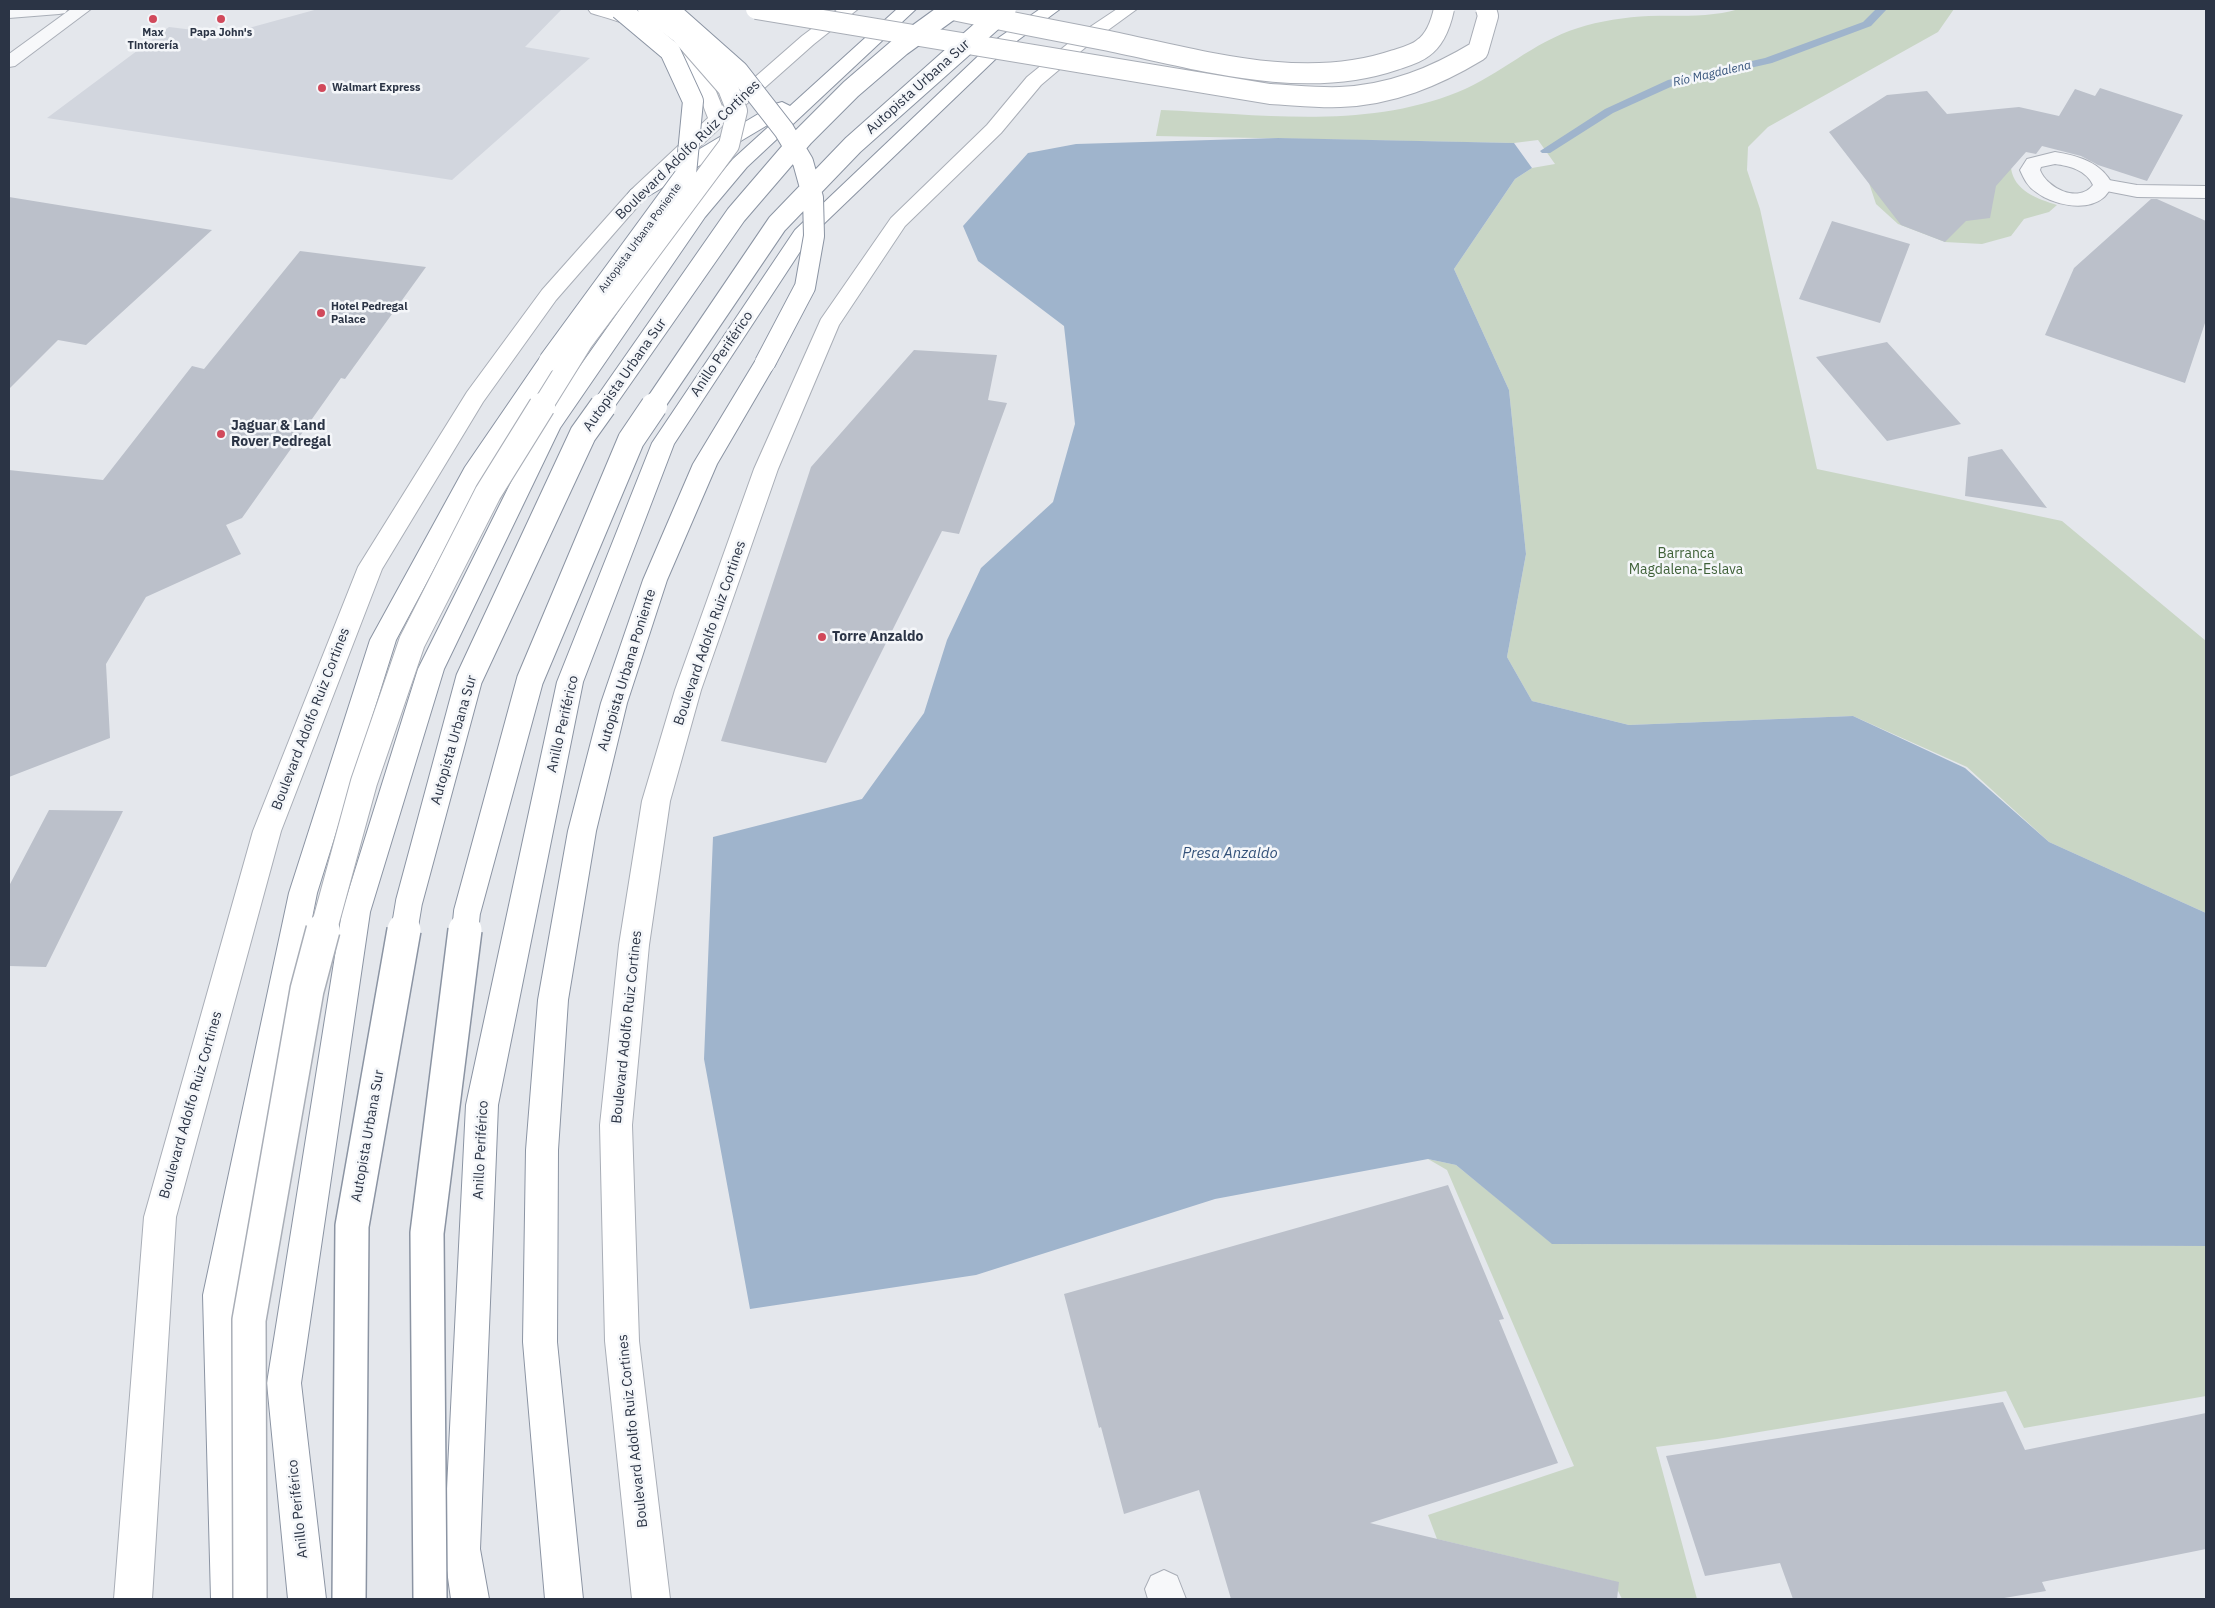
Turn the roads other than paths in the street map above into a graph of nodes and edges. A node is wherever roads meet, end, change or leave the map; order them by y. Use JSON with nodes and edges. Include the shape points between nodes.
{"nodes":[{"id":1,"x":59,"y":9,"type":"edge"},
{"id":2,"x":82,"y":9,"type":"edge"},
{"id":3,"x":597,"y":9,"type":"edge"},
{"id":4,"x":620,"y":9,"type":"edge"},
{"id":5,"x":648,"y":9,"type":"edge"},
{"id":6,"x":668,"y":9,"type":"edge"},
{"id":7,"x":756,"y":9,"type":"edge"},
{"id":8,"x":848,"y":9,"type":"edge"},
{"id":9,"x":906,"y":9,"type":"edge"},
{"id":10,"x":948,"y":9,"type":"edge"},
{"id":11,"x":952,"y":9,"type":"edge"},
{"id":12,"x":1006,"y":9,"type":"edge"},
{"id":13,"x":1051,"y":9,"type":"edge"},
{"id":14,"x":1444,"y":9,"type":"edge"},
{"id":15,"x":1486,"y":9,"type":"edge"},
{"id":16,"x":1127,"y":11,"type":"edge"},
{"id":17,"x":9,"y":13,"type":"edge"},
{"id":18,"x":9,"y":62,"type":"edge"},
{"id":19,"x":826,"y":82,"type":"junction"},
{"id":20,"x":718,"y":119,"type":"junction"},
{"id":21,"x":2102,"y":185,"type":"dead end"},
{"id":22,"x":2206,"y":192,"type":"edge"},
{"id":23,"x":638,"y":194,"type":"junction"},
{"id":24,"x":134,"y":1599,"type":"edge"},
{"id":25,"x":230,"y":1599,"type":"edge"},
{"id":26,"x":250,"y":1599,"type":"edge"},
{"id":27,"x":307,"y":1599,"type":"edge"},
{"id":28,"x":349,"y":1599,"type":"edge"},
{"id":29,"x":430,"y":1599,"type":"edge"},
{"id":30,"x":470,"y":1599,"type":"edge"},
{"id":31,"x":564,"y":1599,"type":"edge"},
{"id":32,"x":651,"y":1599,"type":"edge"}],
"edges":[{"from":1,"to":17,"type":"street"},
{"from":2,"to":18,"type":"street"},
{"from":3,"to":20,"type":"main road","via":[[623,17],[669,39],[684,50]]},
{"from":4,"to":25,"type":"main road","name":"Autopista Urbana Poniente","bridge":true,"via":[[670,50],[693,102],[686,174],[549,361],[473,473],[383,640],[303,893],[220,1295]]},
{"from":5,"to":26,"type":"main road","bridge":true,"via":[[680,33],[728,88],[737,111],[729,145],[583,341],[488,493],[412,642],[364,782],[307,990],[250,1320]]},
{"from":6,"to":31,"type":"main road","name":"Autopista Urbana Poniente","bridge":true,"via":[[738,71],[774,116],[803,162],[813,198],[814,236],[805,287],[765,363],[704,464],[652,589],[614,703],[582,831],[553,1000],[542,1150],[540,1342]]},
{"from":7,"to":15,"type":"main road","bridge":true,"via":[[1270,94],[1340,97],[1400,88],[1447,70],[1478,51],[1488,16]]},
{"from":8,"to":20,"type":"main road","name":"Boulevard Adolfo Ruiz Cortines"},
{"from":9,"to":19,"type":"main road","name":"Anillo Periférico"},
{"from":10,"to":14,"type":"main road","bridge":true,"via":[[1219,63],[1294,73],[1347,72],[1390,64],[1424,48],[1439,29]]},
{"from":11,"to":28,"type":"main road","name":"Autopista Urbana Sur","bridge":true,"via":[[901,46],[851,89],[803,137],[736,215],[584,434],[469,679],[409,902],[352,1226]]},
{"from":12,"to":29,"type":"main road","name":"Autopista Urbana Sur","bridge":true,"via":[[853,145],[777,224],[631,440],[530,680],[467,912],[428,1233]]},
{"from":13,"to":30,"type":"main road","name":"Anillo Periférico","via":[[1000,45],[802,234],[663,443],[570,682],[482,1105],[462,1549]]},
{"from":16,"to":32,"type":"main road","name":"Boulevard Adolfo Ruiz Cortines","via":[[1087,37],[1034,81],[994,129],[898,222],[829,324],[766,469],[688,690],[656,801],[634,945],[616,1125],[622,1341]]},
{"from":19,"to":23,"type":"main road"},
{"from":19,"to":27,"type":"main road","name":"Anillo Periférico","via":[[740,164],[698,213],[550,426],[431,668],[356,912],[284,1383]]},
{"from":20,"to":23,"type":"main road","name":"Boulevard Adolfo Ruiz Cortines"},
{"from":21,"to":22,"type":"street","via":[[2138,191]]},
{"from":23,"to":24,"type":"main road","name":"Boulevard Adolfo Ruiz Cortines","via":[[549,295],[475,397],[370,567],[267,832],[160,1216]]}]}
